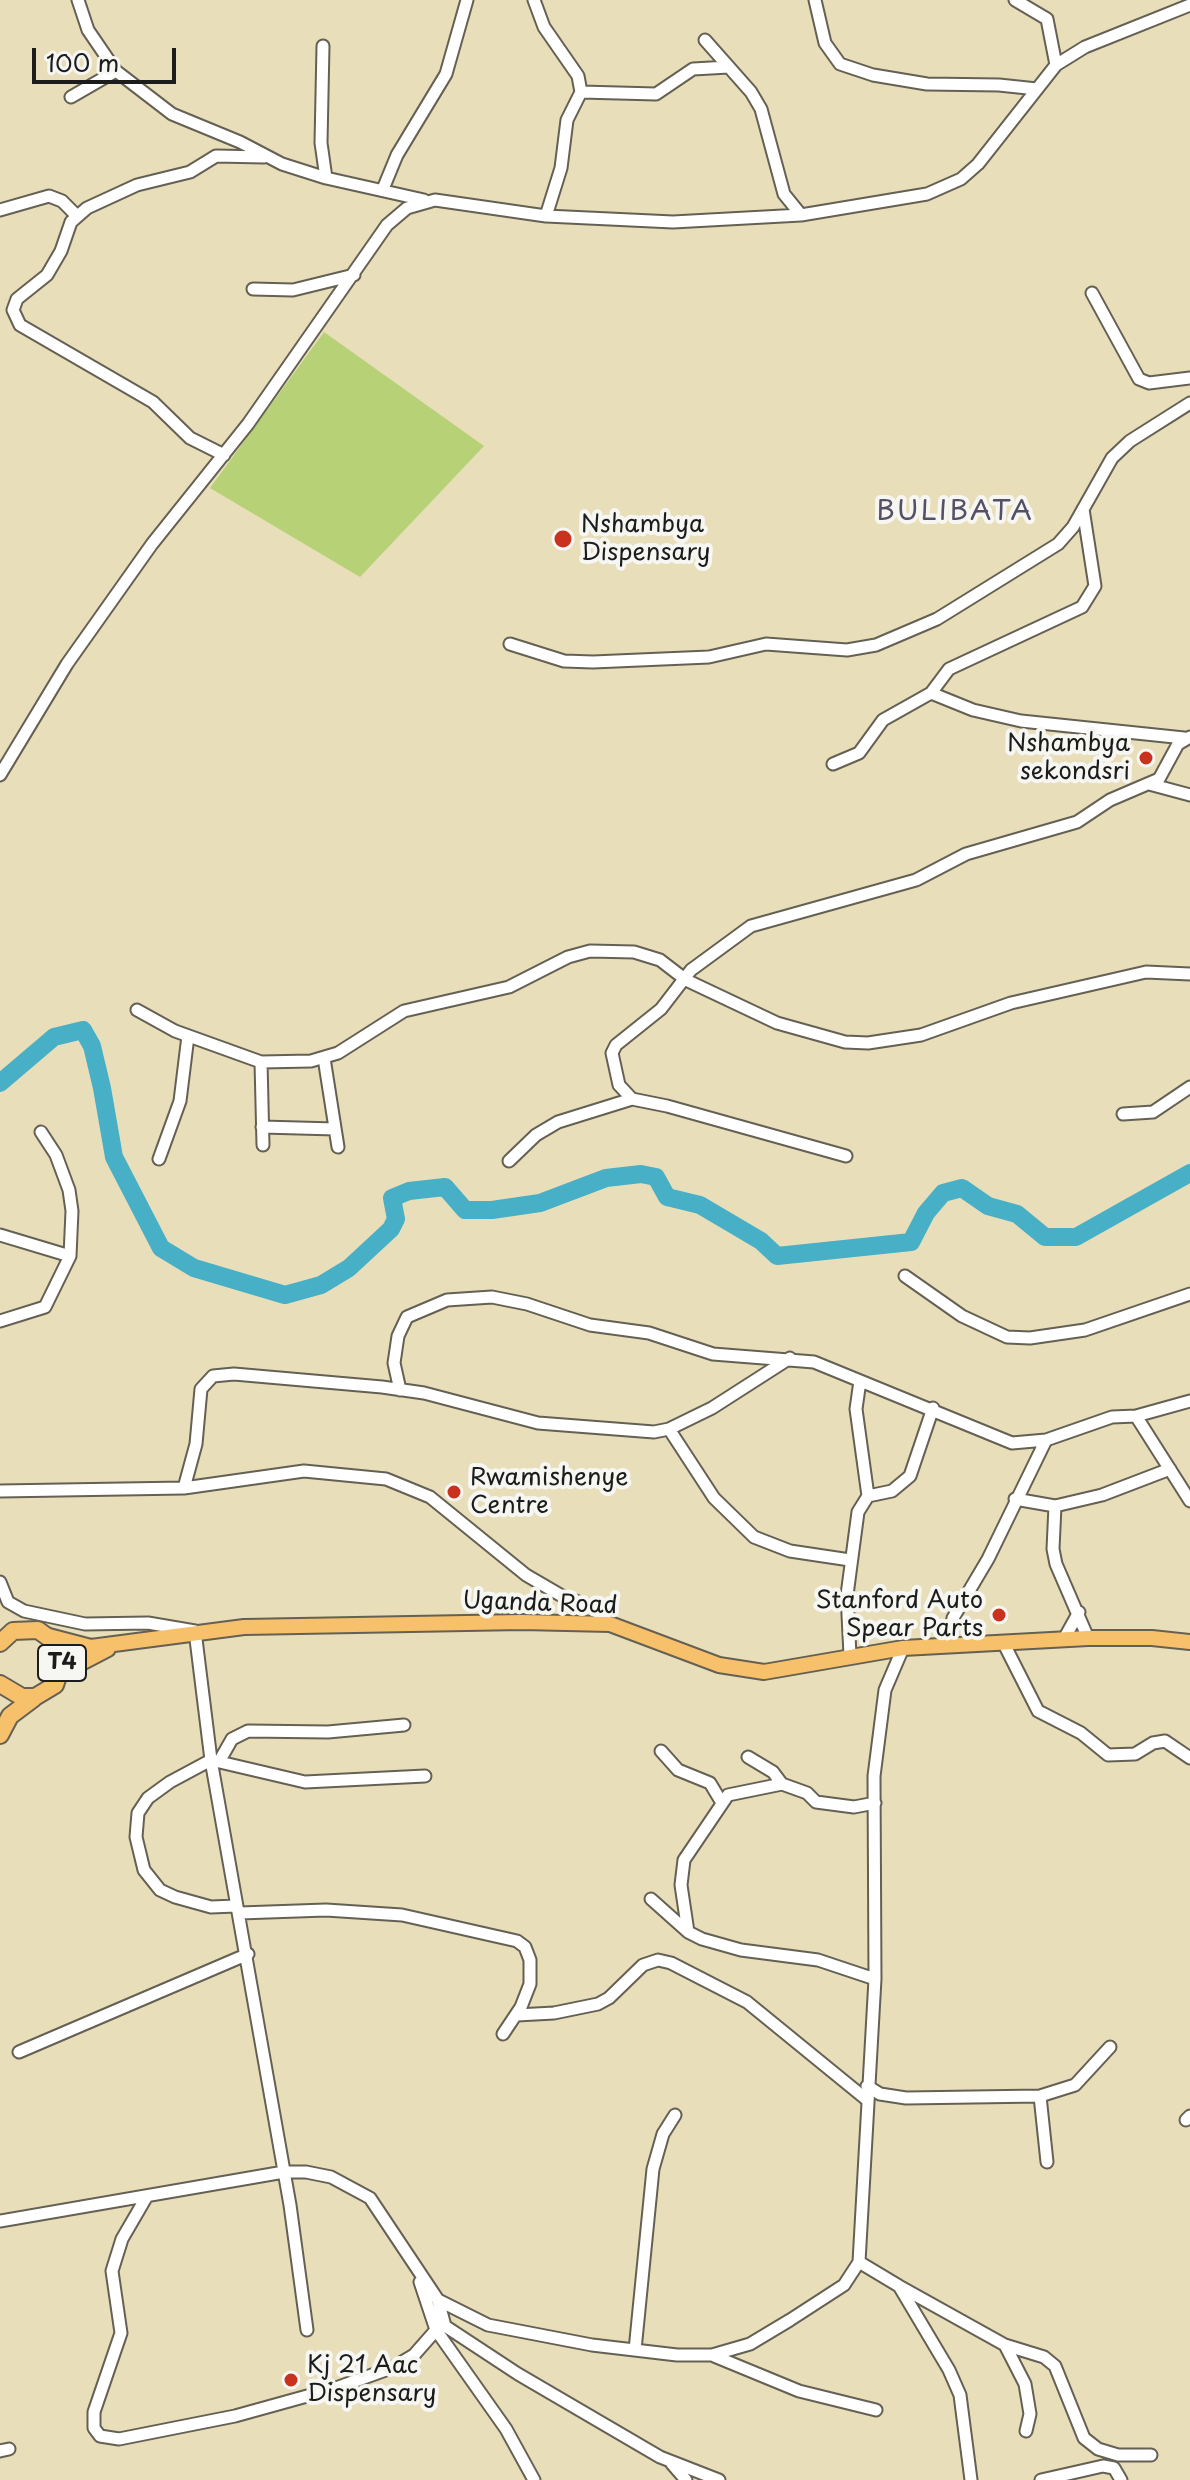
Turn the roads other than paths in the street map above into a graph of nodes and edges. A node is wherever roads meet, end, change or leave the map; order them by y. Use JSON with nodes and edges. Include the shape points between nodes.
{"nodes":[{"id":1,"x":78,"y":0,"type":"edge"},
{"id":2,"x":467,"y":0,"type":"edge"},
{"id":3,"x":534,"y":0,"type":"edge"},
{"id":4,"x":815,"y":0,"type":"edge"},
{"id":5,"x":1015,"y":0,"type":"edge"},
{"id":6,"x":1043,"y":0,"type":"edge"},
{"id":7,"x":1190,"y":5,"type":"edge"},
{"id":8,"x":1043,"y":14,"type":"junction"},
{"id":9,"x":705,"y":40,"type":"dead end"},
{"id":10,"x":323,"y":46,"type":"dead end"},
{"id":11,"x":1056,"y":65,"type":"junction"},
{"id":12,"x":729,"y":67,"type":"junction"},
{"id":13,"x":116,"y":71,"type":"junction"},
{"id":14,"x":1037,"y":89,"type":"junction"},
{"id":15,"x":581,"y":92,"type":"junction"},
{"id":16,"x":71,"y":97,"type":"dead end"},
{"id":17,"x":264,"y":157,"type":"junction"},
{"id":18,"x":326,"y":178,"type":"junction"},
{"id":19,"x":383,"y":189,"type":"junction"},
{"id":20,"x":425,"y":200,"type":"junction"},
{"id":21,"x":0,"y":210,"type":"edge"},
{"id":22,"x":76,"y":215,"type":"junction"},
{"id":23,"x":801,"y":215,"type":"junction"},
{"id":24,"x":546,"y":216,"type":"junction"},
{"id":25,"x":354,"y":275,"type":"junction"},
{"id":26,"x":253,"y":289,"type":"dead end"},
{"id":27,"x":1092,"y":293,"type":"dead end"},
{"id":28,"x":1190,"y":378,"type":"edge"},
{"id":29,"x":1190,"y":403,"type":"edge"},
{"id":30,"x":224,"y":455,"type":"junction"},
{"id":31,"x":1082,"y":509,"type":"junction"},
{"id":32,"x":510,"y":644,"type":"dead end"},
{"id":33,"x":931,"y":693,"type":"junction"},
{"id":34,"x":1187,"y":737,"type":"edge"},
{"id":35,"x":833,"y":764,"type":"dead end"},
{"id":36,"x":0,"y":775,"type":"edge"},
{"id":37,"x":1149,"y":784,"type":"junction"},
{"id":38,"x":1190,"y":795,"type":"edge"},
{"id":39,"x":1190,"y":974,"type":"edge"},
{"id":40,"x":686,"y":980,"type":"junction"},
{"id":41,"x":137,"y":1010,"type":"dead end"},
{"id":42,"x":188,"y":1036,"type":"junction"},
{"id":43,"x":324,"y":1058,"type":"junction"},
{"id":44,"x":261,"y":1062,"type":"junction"},
{"id":45,"x":1190,"y":1087,"type":"edge"},
{"id":46,"x":632,"y":1099,"type":"junction"},
{"id":47,"x":1123,"y":1114,"type":"dead end"},
{"id":48,"x":262,"y":1127,"type":"junction"},
{"id":49,"x":335,"y":1129,"type":"junction"},
{"id":50,"x":41,"y":1132,"type":"dead end"},
{"id":51,"x":263,"y":1145,"type":"dead end"},
{"id":52,"x":338,"y":1147,"type":"dead end"},
{"id":53,"x":846,"y":1156,"type":"dead end"},
{"id":54,"x":159,"y":1159,"type":"dead end"},
{"id":55,"x":509,"y":1161,"type":"dead end"},
{"id":56,"x":0,"y":1235,"type":"edge"},
{"id":57,"x":70,"y":1256,"type":"junction"},
{"id":58,"x":905,"y":1276,"type":"dead end"},
{"id":59,"x":1190,"y":1294,"type":"edge"},
{"id":60,"x":0,"y":1321,"type":"edge"},
{"id":61,"x":790,"y":1358,"type":"junction"},
{"id":62,"x":860,"y":1381,"type":"junction"},
{"id":63,"x":400,"y":1390,"type":"junction"},
{"id":64,"x":1190,"y":1401,"type":"edge"},
{"id":65,"x":933,"y":1408,"type":"junction"},
{"id":66,"x":1136,"y":1416,"type":"junction"},
{"id":67,"x":669,"y":1429,"type":"junction"},
{"id":68,"x":1046,"y":1440,"type":"junction"},
{"id":69,"x":1170,"y":1469,"type":"junction"},
{"id":70,"x":184,"y":1488,"type":"junction"},
{"id":71,"x":0,"y":1491,"type":"edge"},
{"id":72,"x":868,"y":1496,"type":"junction"},
{"id":73,"x":1015,"y":1499,"type":"junction"},
{"id":74,"x":1190,"y":1501,"type":"edge"},
{"id":75,"x":1055,"y":1506,"type":"junction"},
{"id":76,"x":850,"y":1560,"type":"junction"},
{"id":77,"x":0,"y":1582,"type":"edge"},
{"id":78,"x":1079,"y":1612,"type":"junction"},
{"id":79,"x":610,"y":1624,"type":"junction"},
{"id":80,"x":195,"y":1631,"type":"junction"},
{"id":81,"x":49,"y":1635,"type":"junction"},
{"id":82,"x":1088,"y":1638,"type":"junction"},
{"id":83,"x":1064,"y":1639,"type":"junction"},
{"id":84,"x":1,"y":1640,"type":"edge"},
{"id":85,"x":1003,"y":1642,"type":"junction"},
{"id":86,"x":1190,"y":1642,"type":"edge"},
{"id":87,"x":119,"y":1645,"type":"junction"},
{"id":88,"x":949,"y":1645,"type":"junction"},
{"id":89,"x":903,"y":1648,"type":"junction"},
{"id":90,"x":850,"y":1655,"type":"junction"},
{"id":91,"x":60,"y":1674,"type":"junction"},
{"id":92,"x":0,"y":1684,"type":"edge"},
{"id":93,"x":35,"y":1697,"type":"junction"},
{"id":94,"x":404,"y":1725,"type":"dead end"},
{"id":95,"x":0,"y":1735,"type":"edge"},
{"id":96,"x":661,"y":1751,"type":"dead end"},
{"id":97,"x":748,"y":1757,"type":"dead end"},
{"id":98,"x":1190,"y":1758,"type":"edge"},
{"id":99,"x":216,"y":1760,"type":"junction"},
{"id":100,"x":425,"y":1776,"type":"dead end"},
{"id":101,"x":782,"y":1784,"type":"junction"},
{"id":102,"x":722,"y":1803,"type":"junction"},
{"id":103,"x":875,"y":1803,"type":"junction"},
{"id":104,"x":651,"y":1899,"type":"dead end"},
{"id":105,"x":238,"y":1910,"type":"junction"},
{"id":106,"x":688,"y":1932,"type":"junction"},
{"id":107,"x":248,"y":1954,"type":"junction"},
{"id":108,"x":875,"y":1979,"type":"junction"},
{"id":109,"x":517,"y":2015,"type":"junction"},
{"id":110,"x":503,"y":2034,"type":"dead end"},
{"id":111,"x":1110,"y":2047,"type":"dead end"},
{"id":112,"x":19,"y":2052,"type":"dead end"},
{"id":113,"x":867,"y":2093,"type":"junction"},
{"id":114,"x":1040,"y":2096,"type":"junction"},
{"id":115,"x":675,"y":2115,"type":"dead end"},
{"id":116,"x":1047,"y":2162,"type":"dead end"},
{"id":117,"x":284,"y":2172,"type":"junction"},
{"id":118,"x":147,"y":2196,"type":"junction"},
{"id":119,"x":0,"y":2221,"type":"edge"},
{"id":120,"x":859,"y":2262,"type":"junction"},
{"id":121,"x":418,"y":2273,"type":"junction"},
{"id":122,"x":899,"y":2286,"type":"junction"},
{"id":123,"x":438,"y":2300,"type":"junction"},
{"id":124,"x":307,"y":2330,"type":"dead end"},
{"id":125,"x":436,"y":2330,"type":"junction"},
{"id":126,"x":1005,"y":2345,"type":"junction"},
{"id":127,"x":635,"y":2350,"type":"junction"},
{"id":128,"x":712,"y":2355,"type":"junction"},
{"id":129,"x":876,"y":2410,"type":"dead end"},
{"id":130,"x":1026,"y":2431,"type":"dead end"},
{"id":131,"x":1151,"y":2455,"type":"dead end"},
{"id":132,"x":672,"y":2463,"type":"junction"},
{"id":133,"x":682,"y":2479,"type":"edge"},
{"id":134,"x":534,"y":2480,"type":"edge"},
{"id":135,"x":719,"y":2480,"type":"edge"},
{"id":136,"x":971,"y":2480,"type":"edge"},
{"id":137,"x":1041,"y":2480,"type":"edge"},
{"id":138,"x":1121,"y":2480,"type":"edge"}],
"edges":[{"from":1,"to":13,"type":"street","via":[[88,30]]},
{"from":2,"to":19,"type":"street","via":[[446,74],[397,155]]},
{"from":3,"to":15,"type":"street","via":[[544,27],[578,76]]},
{"from":4,"to":14,"type":"street","via":[[825,43],[840,64],[927,84]]},
{"from":5,"to":8,"type":"street"},
{"from":6,"to":8,"type":"street"},
{"from":7,"to":11,"type":"street","via":[[1085,47]]},
{"from":8,"to":11,"type":"street"},
{"from":9,"to":12,"type":"street"},
{"from":10,"to":18,"type":"street","via":[[321,143]]},
{"from":11,"to":14,"type":"street"},
{"from":12,"to":15,"type":"street","via":[[693,69],[656,94]]},
{"from":12,"to":23,"type":"street","via":[[761,109],[784,194]]},
{"from":13,"to":16,"type":"street"},
{"from":13,"to":17,"type":"street","via":[[172,114]]},
{"from":14,"to":23,"type":"street","via":[[978,164],[947,187],[889,203]]},
{"from":15,"to":24,"type":"street","via":[[567,120],[561,168]]},
{"from":17,"to":18,"type":"street"},
{"from":17,"to":22,"type":"street","via":[[216,156],[190,172],[121,191]]},
{"from":18,"to":19,"type":"street"},
{"from":19,"to":20,"type":"street"},
{"from":20,"to":24,"type":"street"},
{"from":20,"to":25,"type":"street","via":[[387,225]]},
{"from":21,"to":22,"type":"street","via":[[49,196]]},
{"from":22,"to":30,"type":"street","via":[[54,266],[14,303],[14,318],[153,402],[190,438]]},
{"from":23,"to":24,"type":"street","via":[[673,222]]},
{"from":25,"to":26,"type":"street","via":[[293,290]]},
{"from":25,"to":30,"type":"street"},
{"from":27,"to":28,"type":"street","via":[[1139,379],[1149,383]]},
{"from":29,"to":31,"type":"street","via":[[1112,458]]},
{"from":30,"to":36,"type":"street","via":[[152,544],[67,664]]},
{"from":31,"to":32,"type":"street","via":[[1065,537],[1042,557],[937,619],[876,645],[847,650],[766,644],[709,657],[593,662],[564,661]]},
{"from":31,"to":33,"type":"street","via":[[1095,586],[1082,607],[949,669]]},
{"from":33,"to":34,"type":"street","via":[[1021,721]]},
{"from":33,"to":35,"type":"street","via":[[883,720],[859,753]]},
{"from":34,"to":37,"type":"street","via":[[1159,779]]},
{"from":37,"to":38,"type":"street"},
{"from":37,"to":40,"type":"street","via":[[1110,800],[1077,822],[966,854],[916,880],[765,919],[737,934],[691,970]]},
{"from":39,"to":40,"type":"street","via":[[1146,972],[1011,1003],[921,1035],[868,1043],[777,1023]]},
{"from":40,"to":43,"type":"street","via":[[651,955],[590,951],[509,987],[404,1011]]},
{"from":40,"to":46,"type":"street","via":[[612,1053],[616,1076]]},
{"from":41,"to":42,"type":"street"},
{"from":42,"to":44,"type":"street"},
{"from":42,"to":54,"type":"street","via":[[180,1101]]},
{"from":43,"to":44,"type":"street"},
{"from":43,"to":49,"type":"street"},
{"from":44,"to":48,"type":"street"},
{"from":45,"to":47,"type":"street","via":[[1153,1112]]},
{"from":46,"to":53,"type":"street"},
{"from":46,"to":55,"type":"street","via":[[558,1122]]},
{"from":48,"to":49,"type":"street"},
{"from":48,"to":51,"type":"street"},
{"from":49,"to":52,"type":"street"},
{"from":50,"to":57,"type":"street","via":[[69,1190]]},
{"from":56,"to":57,"type":"street"},
{"from":57,"to":60,"type":"street","via":[[45,1307]]},
{"from":58,"to":59,"type":"street","via":[[962,1316],[1007,1337],[1085,1330]]},
{"from":61,"to":62,"type":"street"},
{"from":61,"to":63,"type":"street","via":[[713,1354],[527,1304],[492,1297],[462,1299],[424,1307],[407,1317],[394,1363]]},
{"from":61,"to":67,"type":"street"},
{"from":62,"to":65,"type":"street"},
{"from":62,"to":72,"type":"street","via":[[856,1409]]},
{"from":63,"to":67,"type":"street","via":[[538,1423],[618,1431]]},
{"from":63,"to":70,"type":"street","via":[[213,1376],[201,1389],[196,1444]]},
{"from":64,"to":66,"type":"street"},
{"from":65,"to":68,"type":"street","via":[[1012,1443]]},
{"from":65,"to":72,"type":"street","via":[[910,1476],[892,1491]]},
{"from":66,"to":68,"type":"street","via":[[1112,1417]]},
{"from":66,"to":69,"type":"street"},
{"from":67,"to":76,"type":"street","via":[[714,1498],[754,1537],[790,1551]]},
{"from":68,"to":73,"type":"street"},
{"from":69,"to":74,"type":"street"},
{"from":69,"to":75,"type":"street"},
{"from":70,"to":71,"type":"street"},
{"from":70,"to":79,"type":"street","via":[[304,1471],[406,1484],[526,1575],[592,1607]]},
{"from":72,"to":76,"type":"street","via":[[858,1512]]},
{"from":73,"to":75,"type":"street"},
{"from":73,"to":88,"type":"street","via":[[953,1618]]},
{"from":75,"to":78,"type":"street","via":[[1056,1564]]},
{"from":76,"to":90,"type":"street"},
{"from":77,"to":80,"type":"street","via":[[8,1602],[24,1611],[85,1624],[148,1623]]},
{"from":78,"to":82,"type":"street"},
{"from":78,"to":83,"type":"street"},
{"from":79,"to":80,"type":"main road","name":"Uganda Road"},
{"from":79,"to":90,"type":"main road","name":"Uganda Road","via":[[747,1672]]},
{"from":80,"to":87,"type":"main road","name":"Uganda Road"},
{"from":80,"to":99,"type":"street"},
{"from":81,"to":84,"type":"highway","number":"T4","via":[[25,1629]]},
{"from":81,"to":87,"type":"main road","name":"Uganda Road","via":[[80,1646]]},
{"from":81,"to":91,"type":"highway","number":"T4","via":[[61,1653]]},
{"from":82,"to":83,"type":"main road","name":"Uganda Road"},
{"from":82,"to":86,"type":"main road","name":"Uganda Road"},
{"from":83,"to":85,"type":"main road","name":"Uganda Road"},
{"from":85,"to":88,"type":"main road","name":"Uganda Road"},
{"from":85,"to":98,"type":"street","via":[[1038,1711],[1081,1733],[1108,1755],[1135,1754],[1165,1741]]},
{"from":87,"to":91,"type":"main road","name":"Uganda Road"},
{"from":88,"to":89,"type":"main road","name":"Uganda Road"},
{"from":89,"to":90,"type":"main road","name":"Uganda Road"},
{"from":89,"to":103,"type":"street","via":[[881,1712]]},
{"from":91,"to":93,"type":"highway","number":"T4"},
{"from":92,"to":93,"type":"highway","number":"T4","via":[[22,1697]]},
{"from":93,"to":95,"type":"highway","number":"T4","via":[[10,1716]]},
{"from":94,"to":99,"type":"street","via":[[328,1732],[248,1731],[232,1739]]},
{"from":96,"to":102,"type":"street","via":[[678,1770],[710,1783]]},
{"from":97,"to":101,"type":"street"},
{"from":99,"to":100,"type":"street","via":[[305,1782]]},
{"from":99,"to":105,"type":"street"},
{"from":99,"to":105,"type":"street","via":[[148,1798],[138,1813],[139,1860],[160,1890]]},
{"from":101,"to":102,"type":"street","via":[[736,1793]]},
{"from":101,"to":103,"type":"street","via":[[816,1802],[854,1807]]},
{"from":102,"to":106,"type":"street","via":[[680,1872]]},
{"from":103,"to":108,"type":"street"},
{"from":104,"to":106,"type":"street"},
{"from":105,"to":107,"type":"street"},
{"from":105,"to":109,"type":"street","via":[[402,1915],[517,1941],[530,1960],[530,1984]]},
{"from":106,"to":108,"type":"street","via":[[741,1950],[818,1960]]},
{"from":107,"to":112,"type":"street"},
{"from":107,"to":117,"type":"street"},
{"from":108,"to":113,"type":"street"},
{"from":109,"to":110,"type":"street"},
{"from":109,"to":113,"type":"street","via":[[598,2004],[643,1965],[658,1960],[747,2002]]},
{"from":111,"to":114,"type":"street","via":[[1075,2085]]},
{"from":113,"to":114,"type":"street","via":[[906,2098]]},
{"from":113,"to":120,"type":"street"},
{"from":114,"to":116,"type":"street"},
{"from":115,"to":127,"type":"street","via":[[653,2169]]},
{"from":117,"to":118,"type":"street"},
{"from":117,"to":121,"type":"street","via":[[331,2177],[370,2198]]},
{"from":117,"to":124,"type":"street"},
{"from":118,"to":119,"type":"street"},
{"from":118,"to":125,"type":"street","via":[[122,2239],[112,2271],[121,2333],[94,2412],[100,2436],[119,2439],[235,2416],[336,2388],[394,2367],[414,2355]]},
{"from":120,"to":122,"type":"street"},
{"from":120,"to":128,"type":"street","via":[[844,2285],[790,2320],[750,2344]]},
{"from":121,"to":123,"type":"street"},
{"from":121,"to":125,"type":"street"},
{"from":122,"to":126,"type":"street"},
{"from":122,"to":136,"type":"street","via":[[960,2395]]},
{"from":123,"to":127,"type":"street","via":[[488,2325]]},
{"from":123,"to":132,"type":"street","via":[[445,2326],[456,2334]]},
{"from":125,"to":134,"type":"street","via":[[506,2429]]},
{"from":126,"to":130,"type":"street","via":[[1025,2384],[1030,2414]]},
{"from":126,"to":131,"type":"street","via":[[1035,2352],[1055,2366],[1084,2438],[1098,2449]]},
{"from":127,"to":128,"type":"street"},
{"from":128,"to":129,"type":"street","via":[[799,2391]]},
{"from":132,"to":133,"type":"street"},
{"from":132,"to":135,"type":"street"},
{"from":137,"to":138,"type":"street","via":[[1103,2466],[1114,2468]]}]}
